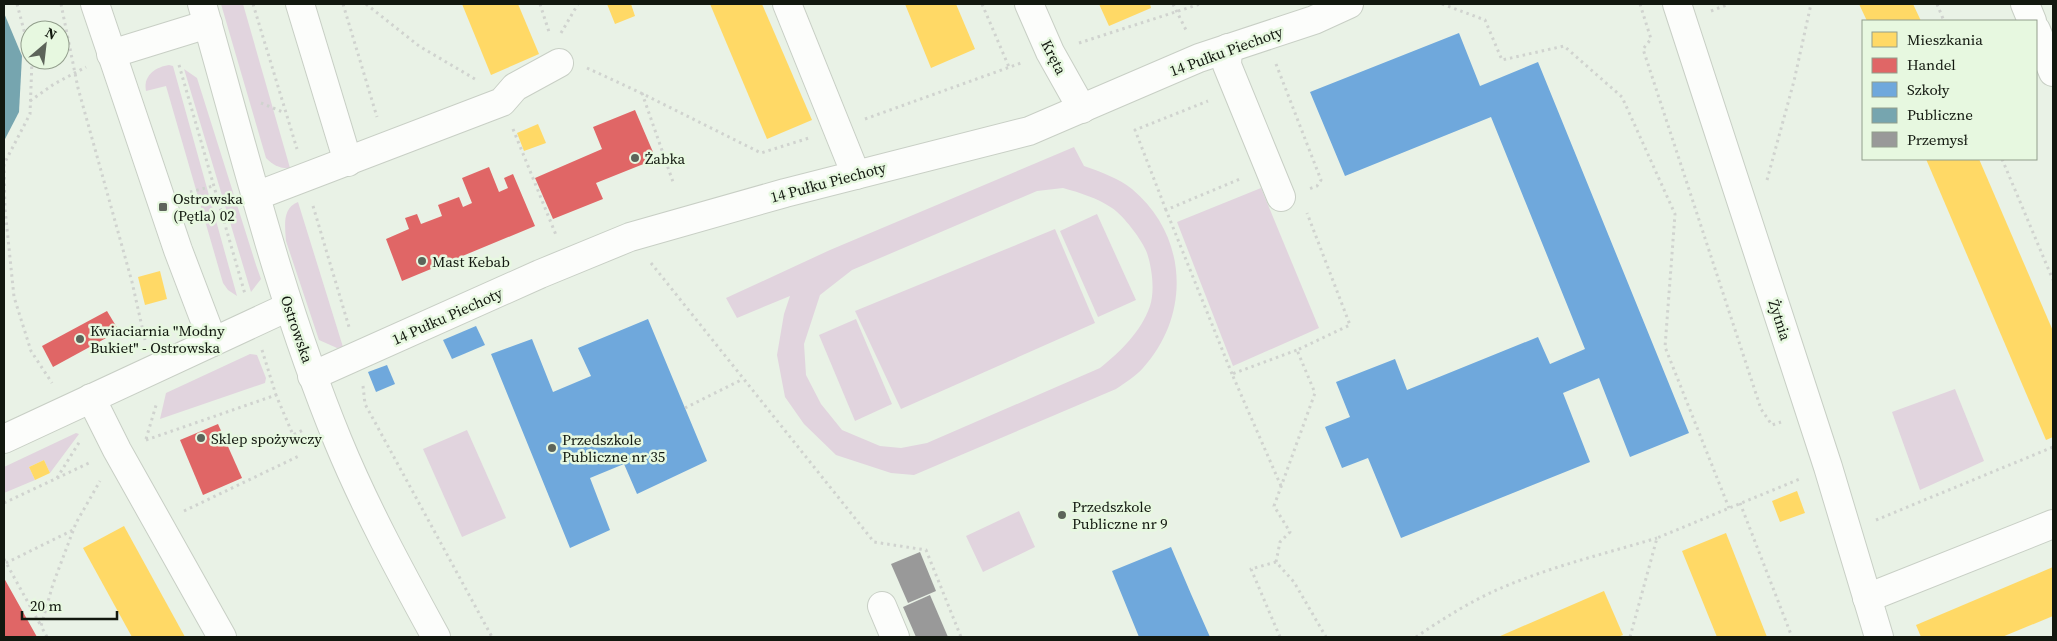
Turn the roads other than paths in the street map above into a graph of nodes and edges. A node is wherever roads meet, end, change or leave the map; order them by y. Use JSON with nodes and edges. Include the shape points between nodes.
{"nodes":[{"id":1,"x":94,"y":4,"type":"edge"},
{"id":2,"x":300,"y":4,"type":"edge"},
{"id":3,"x":787,"y":4,"type":"edge"},
{"id":4,"x":1029,"y":4,"type":"edge"},
{"id":5,"x":1349,"y":4,"type":"edge"},
{"id":6,"x":1677,"y":4,"type":"edge"},
{"id":7,"x":2025,"y":4,"type":"edge"},
{"id":8,"x":205,"y":14,"type":"edge"},
{"id":9,"x":2032,"y":20,"type":"edge"},
{"id":10,"x":2037,"y":32,"type":"edge"},
{"id":11,"x":1228,"y":48,"type":"junction"},
{"id":12,"x":559,"y":51,"type":"road end"},
{"id":13,"x":111,"y":54,"type":"junction"},
{"id":14,"x":2053,"y":72,"type":"edge"},
{"id":15,"x":1082,"y":109,"type":"junction"},
{"id":16,"x":348,"y":162,"type":"junction"},
{"id":17,"x":856,"y":175,"type":"junction"},
{"id":18,"x":256,"y":196,"type":"junction"},
{"id":19,"x":1281,"y":197,"type":"dead end"},
{"id":20,"x":288,"y":307,"type":"junction"},
{"id":21,"x":213,"y":342,"type":"junction"},
{"id":22,"x":312,"y":376,"type":"junction"},
{"id":23,"x":80,"y":404,"type":"junction"},
{"id":24,"x":4,"y":439,"type":"edge"},
{"id":25,"x":2053,"y":524,"type":"edge"},
{"id":26,"x":1867,"y":598,"type":"junction"},
{"id":27,"x":882,"y":606,"type":"dead end"},
{"id":28,"x":222,"y":637,"type":"edge"},
{"id":29,"x":436,"y":637,"type":"edge"},
{"id":30,"x":895,"y":637,"type":"edge"},
{"id":31,"x":1878,"y":637,"type":"edge"}],
"edges":[{"from":1,"to":13,"type":"street"},
{"from":2,"to":16,"type":"street"},
{"from":3,"to":17,"type":"street"},
{"from":4,"to":15,"type":"street","name":"Kręta","via":[[1050,52]]},
{"from":5,"to":11,"type":"street","name":"14 Pułku Piechoty","via":[[1314,20]]},
{"from":6,"to":26,"type":"street","name":"Żytnia","via":[[1828,467]]},
{"from":7,"to":9,"type":"street"},
{"from":8,"to":13,"type":"street","via":[[171,36]]},
{"from":8,"to":18,"type":"street","name":"Ostrowska"},
{"from":10,"to":14,"type":"street"},
{"from":11,"to":15,"type":"street","name":"14 Pułku Piechoty"},
{"from":11,"to":19,"type":"street","via":[[1227,65]]},
{"from":12,"to":16,"type":"street","via":[[508,94]]},
{"from":13,"to":21,"type":"street"},
{"from":15,"to":17,"type":"street","name":"14 Pułku Piechoty","via":[[1029,131]]},
{"from":16,"to":18,"type":"street"},
{"from":17,"to":22,"type":"street","name":"14 Pułku Piechoty","via":[[630,237]]},
{"from":18,"to":20,"type":"street","name":"Ostrowska"},
{"from":20,"to":21,"type":"street"},
{"from":20,"to":22,"type":"street","name":"Ostrowska"},
{"from":21,"to":23,"type":"street"},
{"from":22,"to":29,"type":"street","name":"Ostrowska","via":[[373,521]]},
{"from":23,"to":24,"type":"street"},
{"from":23,"to":28,"type":"street","via":[[118,450]]},
{"from":25,"to":26,"type":"street"},
{"from":26,"to":31,"type":"street","name":"Żytnia"},
{"from":27,"to":30,"type":"street"}]}
